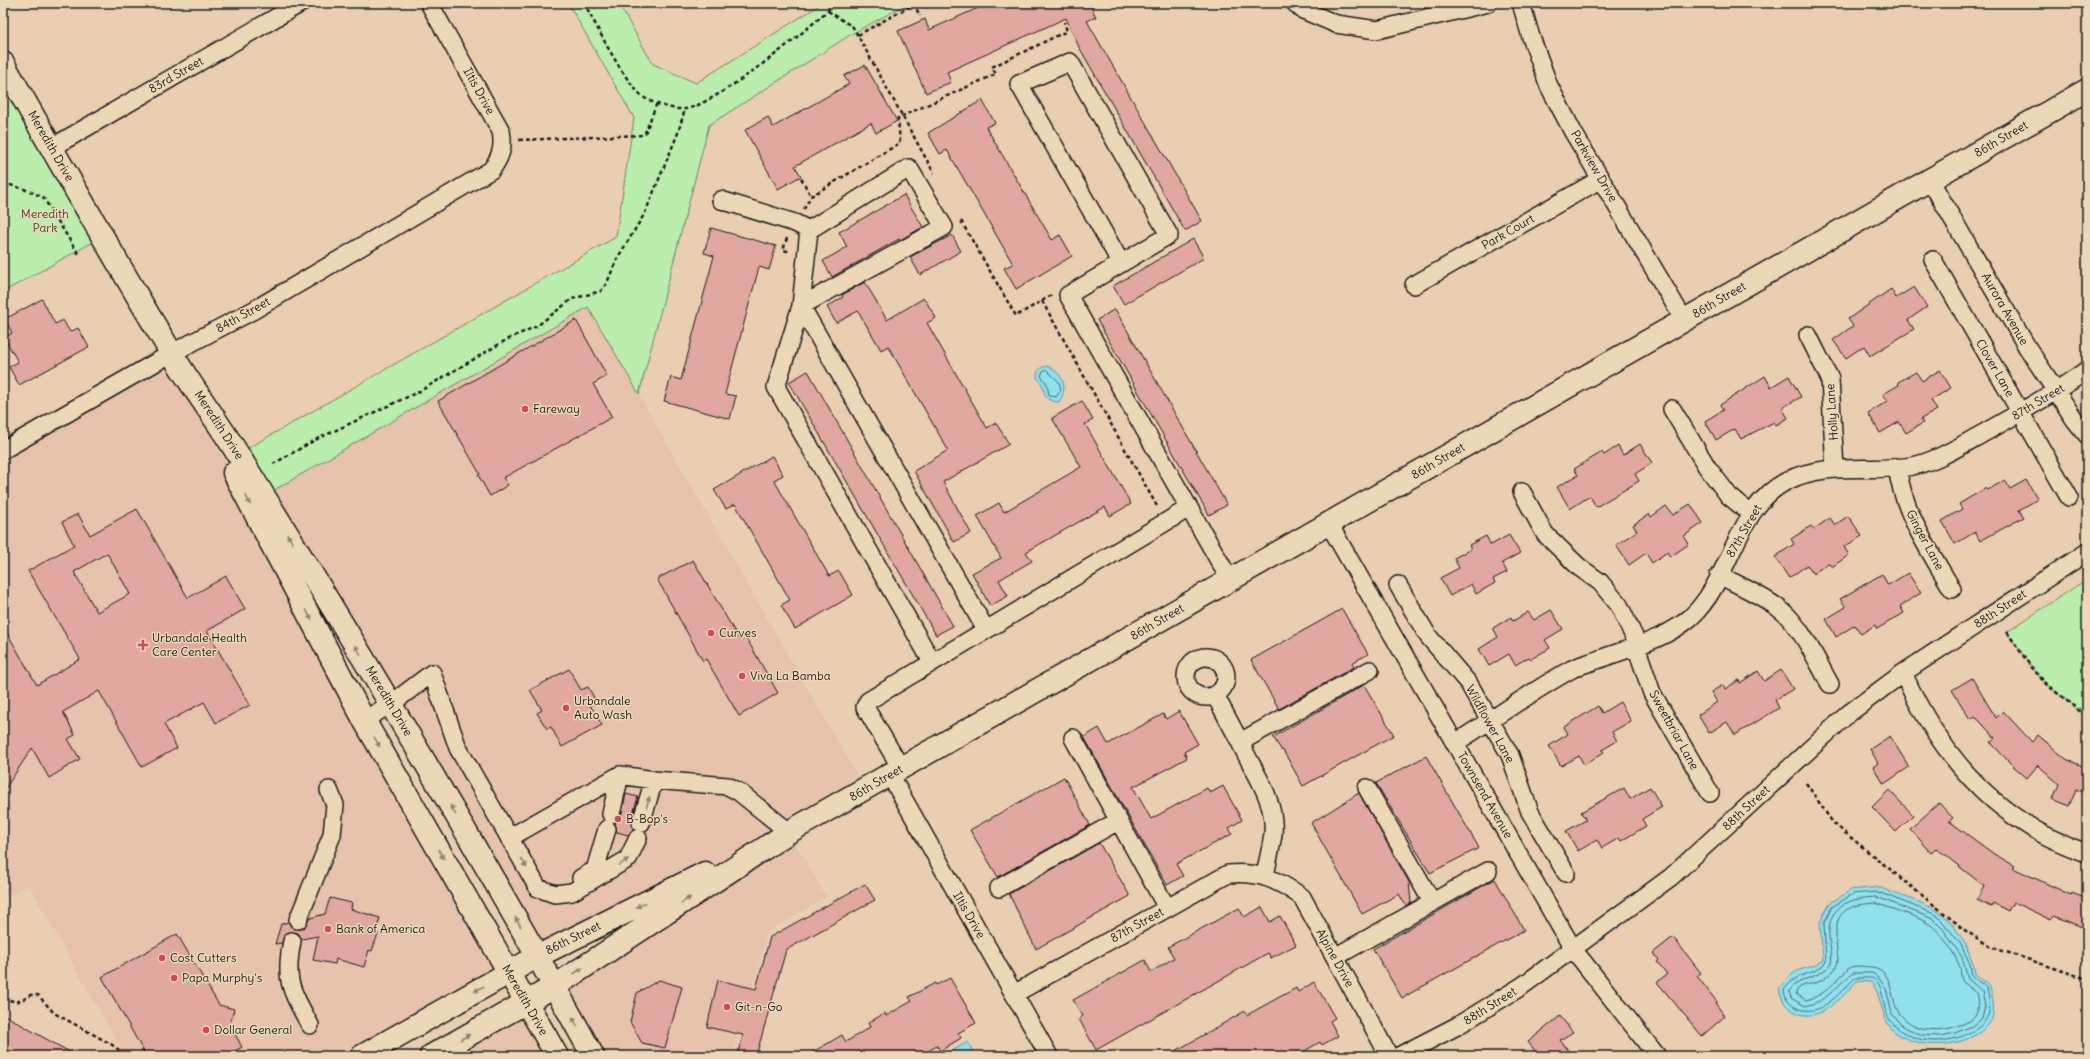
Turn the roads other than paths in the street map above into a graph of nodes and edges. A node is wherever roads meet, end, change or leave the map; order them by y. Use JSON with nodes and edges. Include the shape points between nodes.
{"nodes":[{"id":1,"x":301,"y":3,"type":"edge"},
{"id":2,"x":429,"y":3,"type":"edge"},
{"id":3,"x":1295,"y":3,"type":"edge"},
{"id":4,"x":1488,"y":3,"type":"edge"},
{"id":5,"x":1521,"y":3,"type":"edge"},
{"id":6,"x":3,"y":63,"type":"edge"},
{"id":7,"x":2087,"y":90,"type":"edge"},
{"id":8,"x":51,"y":148,"type":"junction"},
{"id":9,"x":481,"y":177,"type":"joint"},
{"id":10,"x":1601,"y":179,"type":"junction"},
{"id":11,"x":1930,"y":180,"type":"junction"},
{"id":12,"x":722,"y":200,"type":"dead end"},
{"id":13,"x":802,"y":226,"type":"junction"},
{"id":14,"x":1933,"y":260,"type":"dead end"},
{"id":15,"x":1122,"y":263,"type":"junction"},
{"id":16,"x":1414,"y":285,"type":"dead end"},
{"id":17,"x":800,"y":306,"type":"junction"},
{"id":18,"x":1684,"y":320,"type":"junction"},
{"id":19,"x":1808,"y":335,"type":"dead end"},
{"id":20,"x":172,"y":353,"type":"junction"},
{"id":21,"x":2087,"y":370,"type":"edge"},
{"id":22,"x":2056,"y":392,"type":"junction"},
{"id":23,"x":1672,"y":409,"type":"dead end"},
{"id":24,"x":2021,"y":413,"type":"junction"},
{"id":25,"x":2087,"y":435,"type":"edge"},
{"id":26,"x":3,"y":450,"type":"edge"},
{"id":27,"x":1897,"y":467,"type":"junction"},
{"id":28,"x":1835,"y":469,"type":"junction"},
{"id":29,"x":1522,"y":492,"type":"dead end"},
{"id":30,"x":2069,"y":497,"type":"dead end"},
{"id":31,"x":1189,"y":508,"type":"junction"},
{"id":32,"x":1751,"y":514,"type":"junction"},
{"id":33,"x":1329,"y":524,"type":"junction"},
{"id":34,"x":2087,"y":552,"type":"edge"},
{"id":35,"x":1719,"y":575,"type":"junction"},
{"id":36,"x":1230,"y":580,"type":"junction"},
{"id":37,"x":1398,"y":585,"type":"dead end"},
{"id":38,"x":1952,"y":589,"type":"dead end"},
{"id":39,"x":986,"y":630,"type":"junction"},
{"id":40,"x":1638,"y":645,"type":"junction"},
{"id":41,"x":932,"y":662,"type":"junction"},
{"id":42,"x":1370,"y":670,"type":"dead end"},
{"id":43,"x":1903,"y":672,"type":"junction"},
{"id":44,"x":1830,"y":684,"type":"dead end"},
{"id":45,"x":1215,"y":695,"type":"dead end"},
{"id":46,"x":391,"y":704,"type":"junction"},
{"id":47,"x":364,"y":720,"type":"junction"},
{"id":48,"x":1490,"y":721,"type":"junction"},
{"id":49,"x":1073,"y":738,"type":"dead end"},
{"id":50,"x":1240,"y":742,"type":"junction"},
{"id":51,"x":1455,"y":744,"type":"junction"},
{"id":52,"x":896,"y":772,"type":"junction"},
{"id":53,"x":620,"y":774,"type":"junction"},
{"id":54,"x":654,"y":780,"type":"junction"},
{"id":55,"x":1367,"y":788,"type":"dead end"},
{"id":56,"x":329,"y":790,"type":"dead end"},
{"id":57,"x":1710,"y":793,"type":"dead end"},
{"id":58,"x":1118,"y":820,"type":"junction"},
{"id":59,"x":789,"y":832,"type":"junction"},
{"id":60,"x":509,"y":838,"type":"junction"},
{"id":61,"x":2087,"y":853,"type":"edge"},
{"id":62,"x":1488,"y":871,"type":"dead end"},
{"id":63,"x":1566,"y":873,"type":"dead end"},
{"id":64,"x":1265,"y":877,"type":"junction"},
{"id":65,"x":999,"y":888,"type":"dead end"},
{"id":66,"x":555,"y":894,"type":"junction"},
{"id":67,"x":1432,"y":902,"type":"junction"},
{"id":68,"x":1167,"y":908,"type":"junction"},
{"id":69,"x":298,"y":920,"type":"dead end"},
{"id":70,"x":292,"y":941,"type":"dead end"},
{"id":71,"x":1573,"y":948,"type":"junction"},
{"id":72,"x":538,"y":956,"type":"junction"},
{"id":73,"x":1334,"y":957,"type":"junction"},
{"id":74,"x":508,"y":972,"type":"junction"},
{"id":75,"x":555,"y":986,"type":"junction"},
{"id":76,"x":1014,"y":994,"type":"junction"},
{"id":77,"x":525,"y":1002,"type":"junction"},
{"id":78,"x":310,"y":1025,"type":"dead end"},
{"id":79,"x":362,"y":1056,"type":"edge"},
{"id":80,"x":432,"y":1056,"type":"edge"},
{"id":81,"x":557,"y":1056,"type":"edge"},
{"id":82,"x":593,"y":1056,"type":"edge"},
{"id":83,"x":1049,"y":1056,"type":"edge"},
{"id":84,"x":1389,"y":1056,"type":"edge"},
{"id":85,"x":1399,"y":1056,"type":"edge"},
{"id":86,"x":1657,"y":1056,"type":"edge"}],
"edges":[{"from":1,"to":8,"type":"street","name":"83rd Street"},
{"from":2,"to":9,"type":"street","name":"Iltis Drive","via":[[501,131],[503,140],[500,158],[491,170]]},
{"from":3,"to":4,"type":"street","via":[[1303,10],[1336,24],[1377,30]]},
{"from":5,"to":10,"type":"street","name":"Parkview Drive","via":[[1549,86]]},
{"from":6,"to":8,"type":"main road","name":"Meredith Drive"},
{"from":7,"to":11,"type":"main road","name":"86th Street"},
{"from":8,"to":20,"type":"main road","name":"Meredith Drive"},
{"from":9,"to":20,"type":"street","name":"84th Street","via":[[254,310]]},
{"from":10,"to":16,"type":"street","name":"Park Court"},
{"from":10,"to":18,"type":"street","name":"Parkview Drive"},
{"from":11,"to":18,"type":"main road","name":"86th Street"},
{"from":11,"to":22,"type":"street","name":"Aurora Avenue"},
{"from":12,"to":13,"type":"street"},
{"from":13,"to":17,"type":"street","via":[[806,256]]},
{"from":13,"to":17,"type":"street","via":[[909,168],[944,227]]},
{"from":14,"to":24,"type":"street","name":"Clover Lane"},
{"from":15,"to":15,"type":"street","via":[[1169,235],[1070,62],[1019,84]]},
{"from":15,"to":31,"type":"street","via":[[1068,295]]},
{"from":17,"to":39,"type":"street"},
{"from":17,"to":41,"type":"street","via":[[776,388]]},
{"from":18,"to":33,"type":"main road","name":"86th Street"},
{"from":19,"to":28,"type":"street","name":"Holly Lane","via":[[1830,379]]},
{"from":20,"to":26,"type":"street","name":"84th Street"},
{"from":46,"to":20,"type":"main road","name":"Meredith Drive","one_way":true,"via":[[238,454]]},
{"from":20,"to":47,"type":"main road","name":"Meredith Drive","one_way":true},
{"from":21,"to":22,"type":"street","name":"87th Street"},
{"from":22,"to":24,"type":"street","name":"87th Street"},
{"from":22,"to":25,"type":"street","name":"Aurora Avenue"},
{"from":23,"to":32,"type":"street","via":[[1707,467],[1729,496]]},
{"from":24,"to":27,"type":"street","name":"87th Street","via":[[1944,455],[1913,466]]},
{"from":24,"to":30,"type":"street","name":"Clover Lane"},
{"from":27,"to":28,"type":"street","name":"87th Street","via":[[1870,470]]},
{"from":27,"to":38,"type":"street","name":"Ginger Lane","via":[[1900,488],[1910,516]]},
{"from":28,"to":32,"type":"street","name":"87th Street","via":[[1822,470],[1787,481],[1762,500]]},
{"from":29,"to":40,"type":"street","name":"Sweetbriar Lane","via":[[1545,534],[1579,567],[1600,582],[1619,606]]},
{"from":31,"to":36,"type":"street"},
{"from":31,"to":39,"type":"street"},
{"from":32,"to":35,"type":"street","name":"87th Street"},
{"from":33,"to":36,"type":"main road","name":"86th Street"},
{"from":33,"to":51,"type":"street","name":"Townsend Avenue"},
{"from":34,"to":43,"type":"street","name":"88th Street"},
{"from":35,"to":40,"type":"street","name":"87th Street","via":[[1692,616],[1674,630]]},
{"from":35,"to":44,"type":"street","via":[[1782,610],[1799,631]]},
{"from":36,"to":52,"type":"main road","name":"86th Street"},
{"from":37,"to":48,"type":"street","name":"Wildflower Lane","via":[[1428,636],[1469,684]]},
{"from":39,"to":41,"type":"street"},
{"from":40,"to":48,"type":"street","name":"87th Street","via":[[1574,668]]},
{"from":40,"to":57,"type":"street","name":"Sweetbriar Lane","via":[[1652,693]]},
{"from":41,"to":52,"type":"street","name":"Iltis Drive","via":[[873,697],[865,707]]},
{"from":42,"to":50,"type":"street"},
{"from":43,"to":61,"type":"street","via":[[1932,730],[1973,781],[2023,822],[2051,838]]},
{"from":43,"to":71,"type":"street","name":"88th Street","via":[[1848,714],[1671,877]]},
{"from":45,"to":50,"type":"street"},
{"from":46,"to":47,"type":"street"},
{"from":46,"to":60,"type":"street","via":[[432,673],[458,748]]},
{"from":72,"to":46,"type":"main road","name":"Meredith Drive","one_way":true},
{"from":47,"to":74,"type":"main road","name":"Meredith Drive","one_way":true},
{"from":48,"to":51,"type":"street","name":"87th Street"},
{"from":48,"to":63,"type":"street","name":"Wildflower Lane","via":[[1510,755],[1530,812]]},
{"from":49,"to":58,"type":"street"},
{"from":50,"to":64,"type":"street","via":[[1265,789],[1273,813],[1273,835]]},
{"from":51,"to":71,"type":"street","name":"Townsend Avenue"},
{"from":52,"to":59,"type":"main road","name":"86th Street"},
{"from":52,"to":76,"type":"street","name":"Iltis Drive"},
{"from":53,"to":54,"type":"street"},
{"from":53,"to":60,"type":"street"},
{"from":53,"to":66,"type":"street","via":[[595,870]]},
{"from":54,"to":59,"type":"street","via":[[728,786]]},
{"from":66,"to":54,"type":"street","one_way":true,"via":[[572,892],[628,860],[640,830]]},
{"from":55,"to":67,"type":"street"},
{"from":56,"to":69,"type":"street","via":[[335,805],[332,835]]},
{"from":58,"to":65,"type":"street"},
{"from":58,"to":68,"type":"street"},
{"from":59,"to":72,"type":"main road","name":"86th Street","one_way":true},
{"from":75,"to":59,"type":"main road","name":"86th Street","one_way":true},
{"from":60,"to":66,"type":"street","one_way":true,"via":[[538,888]]},
{"from":62,"to":67,"type":"street"},
{"from":64,"to":68,"type":"street","name":"87th Street","via":[[1243,873],[1228,874]]},
{"from":64,"to":73,"type":"street","name":"Alpine Drive","via":[[1281,882],[1302,897]]},
{"from":67,"to":73,"type":"street"},
{"from":68,"to":76,"type":"street","name":"87th Street"},
{"from":70,"to":78,"type":"street","via":[[288,977],[292,991]]},
{"from":71,"to":85,"type":"street","name":"88th Street","via":[[1512,992],[1457,1026]]},
{"from":71,"to":86,"type":"street","name":"Townsend Avenue"},
{"from":72,"to":74,"type":"main road","name":"86th Street"},
{"from":72,"to":75,"type":"main road","name":"Meredith Drive"},
{"from":73,"to":84,"type":"street","name":"Alpine Drive"},
{"from":74,"to":77,"type":"main road","name":"Meredith Drive"},
{"from":74,"to":79,"type":"main road","name":"86th Street","one_way":true},
{"from":75,"to":77,"type":"main road","name":"86th Street"},
{"from":82,"to":75,"type":"main road","name":"Meredith Drive","one_way":true},
{"from":76,"to":83,"type":"street","name":"Iltis Drive"},
{"from":80,"to":77,"type":"main road","name":"86th Street","one_way":true},
{"from":77,"to":81,"type":"main road","name":"Meredith Drive"}]}
